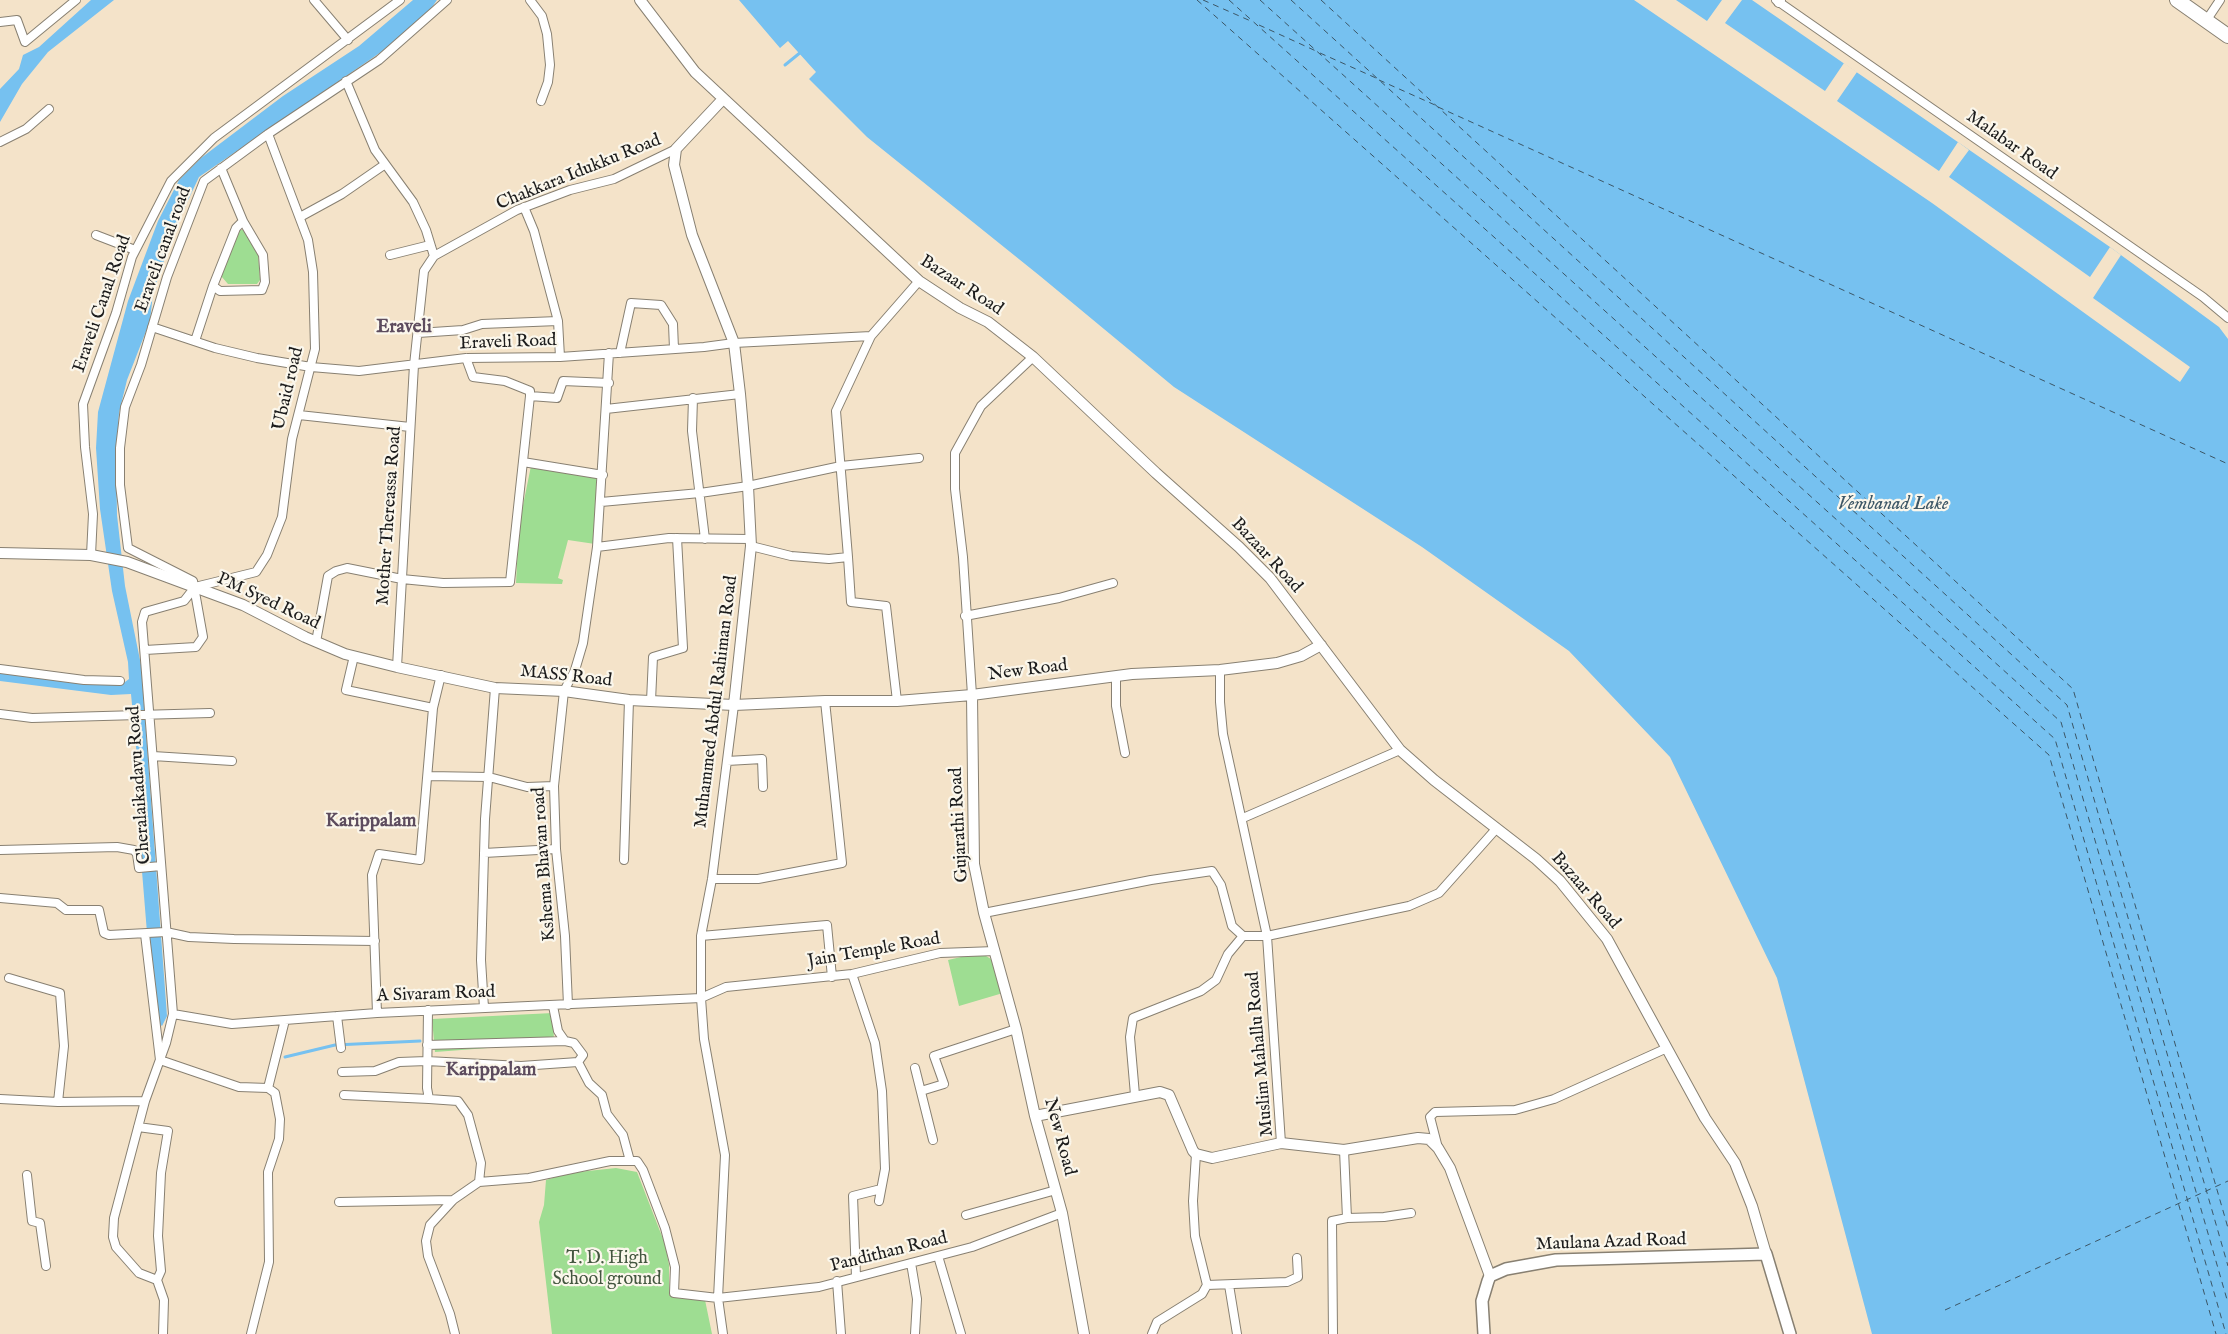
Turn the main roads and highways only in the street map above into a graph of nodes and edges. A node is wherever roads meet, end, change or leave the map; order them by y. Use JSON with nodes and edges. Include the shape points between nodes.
{"nodes":[{"id":1,"x":2177,"y":0,"type":"edge"},
{"id":2,"x":2228,"y":36,"type":"edge"},
{"id":3,"x":1484,"y":1334,"type":"edge"},
{"id":4,"x":1790,"y":1334,"type":"edge"}],
"edges":[{"from":1,"to":2,"type":"highway"},
{"from":3,"to":4,"type":"main road","name":"Maulana Azad Road","via":[[1482,1301],[1490,1276],[1506,1268],[1542,1261],[1766,1254]]}]}
